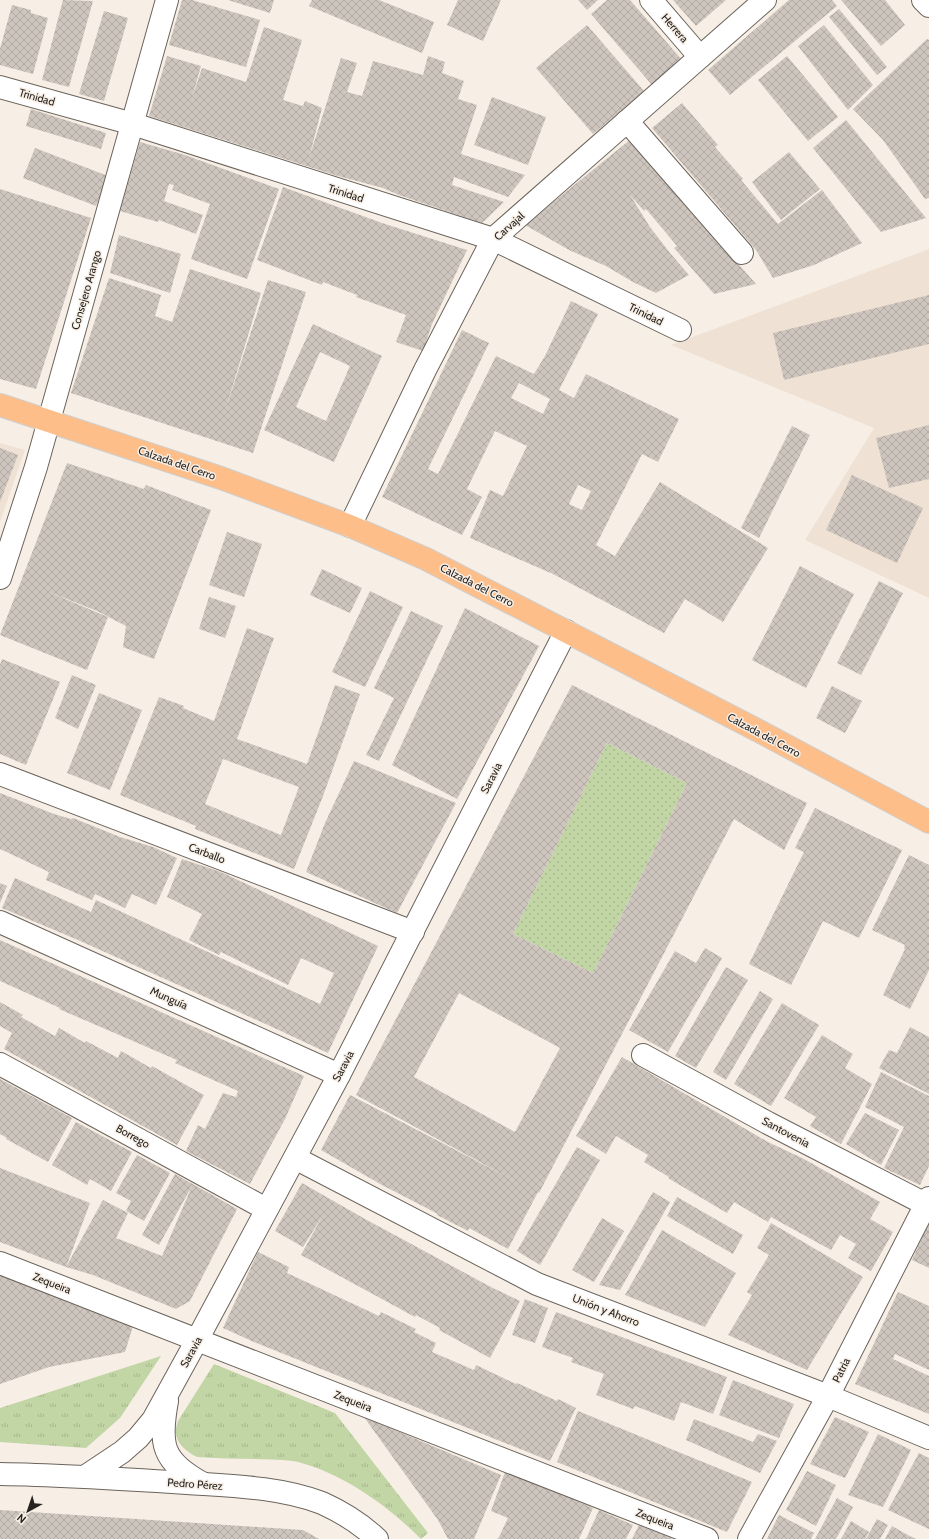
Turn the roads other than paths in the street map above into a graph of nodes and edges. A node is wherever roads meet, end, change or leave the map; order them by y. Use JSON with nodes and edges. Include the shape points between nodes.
{"nodes":[{"id":1,"x":167,"y":0,"type":"edge"},
{"id":2,"x":651,"y":0,"type":"edge"},
{"id":3,"x":765,"y":0,"type":"edge"},
{"id":4,"x":923,"y":0,"type":"edge"},
{"id":5,"x":929,"y":6,"type":"edge"},
{"id":6,"x":700,"y":57,"type":"junction"},
{"id":7,"x":0,"y":87,"type":"edge"},
{"id":8,"x":627,"y":122,"type":"junction"},
{"id":9,"x":133,"y":124,"type":"junction"},
{"id":10,"x":493,"y":239,"type":"junction"},
{"id":11,"x":742,"y":253,"type":"dead end"},
{"id":12,"x":680,"y":330,"type":"dead end"},
{"id":13,"x":0,"y":405,"type":"edge"},
{"id":14,"x":50,"y":420,"type":"junction"},
{"id":15,"x":350,"y":526,"type":"junction"},
{"id":16,"x":0,"y":578,"type":"edge"},
{"id":17,"x":566,"y":631,"type":"junction"},
{"id":18,"x":0,"y":774,"type":"edge"},
{"id":19,"x":929,"y":822,"type":"edge"},
{"id":20,"x":0,"y":922,"type":"edge"},
{"id":21,"x":413,"y":932,"type":"junction"},
{"id":22,"x":643,"y":1055,"type":"dead end"},
{"id":23,"x":0,"y":1064,"type":"edge"},
{"id":24,"x":339,"y":1075,"type":"junction"},
{"id":25,"x":295,"y":1158,"type":"junction"},
{"id":26,"x":928,"y":1203,"type":"edge"},
{"id":27,"x":266,"y":1209,"type":"junction"},
{"id":28,"x":0,"y":1263,"type":"edge"},
{"id":29,"x":197,"y":1340,"type":"junction"},
{"id":30,"x":168,"y":1392,"type":"junction"},
{"id":31,"x":828,"y":1396,"type":"junction"},
{"id":32,"x":929,"y":1438,"type":"edge"},
{"id":33,"x":0,"y":1474,"type":"edge"},
{"id":34,"x":86,"y":1476,"type":"junction"},
{"id":35,"x":203,"y":1484,"type":"junction"},
{"id":36,"x":378,"y":1539,"type":"edge"},
{"id":37,"x":707,"y":1539,"type":"edge"},
{"id":38,"x":749,"y":1539,"type":"edge"}],
"edges":[{"from":1,"to":9,"type":"street","name":"Consejero Arango"},
{"from":2,"to":6,"type":"street","name":"Herrera"},
{"from":3,"to":6,"type":"street","name":"Carvajal"},
{"from":4,"to":5,"type":"street"},
{"from":6,"to":8,"type":"street","name":"Carvajal"},
{"from":7,"to":9,"type":"street","name":"Trinidad"},
{"from":8,"to":10,"type":"street","name":"Carvajal"},
{"from":8,"to":11,"type":"street"},
{"from":9,"to":10,"type":"street","name":"Trinidad"},
{"from":9,"to":14,"type":"street","name":"Consejero Arango"},
{"from":10,"to":12,"type":"street","name":"Trinidad"},
{"from":10,"to":15,"type":"street","name":"Carvajal","via":[[425,370]]},
{"from":13,"to":14,"type":"main road","name":"Calzada del Cerro"},
{"from":14,"to":15,"type":"main road","name":"Calzada del Cerro","via":[[221,478]]},
{"from":14,"to":16,"type":"street","name":"Consejero Arango"},
{"from":15,"to":17,"type":"main road","name":"Calzada del Cerro","via":[[426,559]]},
{"from":17,"to":19,"type":"main road","name":"Calzada del Cerro"},
{"from":17,"to":21,"type":"street","name":"Saravia"},
{"from":18,"to":21,"type":"street","name":"Carballo"},
{"from":20,"to":24,"type":"street","name":"Munguía"},
{"from":21,"to":24,"type":"street","name":"Saravia"},
{"from":22,"to":26,"type":"street","name":"Santovenia","via":[[761,1119]]},
{"from":23,"to":27,"type":"street","name":"Borrego"},
{"from":24,"to":25,"type":"street","name":"Saravia"},
{"from":25,"to":27,"type":"street","name":"Saravia"},
{"from":25,"to":31,"type":"street","name":"Unión y Ahorro","via":[[537,1284]]},
{"from":26,"to":31,"type":"street","name":"Patria"},
{"from":27,"to":29,"type":"street","name":"Saravia"},
{"from":28,"to":29,"type":"street","name":"Zequeira"},
{"from":29,"to":30,"type":"street","name":"Saravia"},
{"from":29,"to":37,"type":"street","name":"Zequeira"},
{"from":30,"to":34,"type":"street","name":"Saravia","via":[[153,1420],[138,1438]]},
{"from":30,"to":35,"type":"street","via":[[163,1434],[170,1459],[185,1474]]},
{"from":31,"to":32,"type":"street","name":"Unión y Ahorro"},
{"from":31,"to":38,"type":"street","name":"Patria"},
{"from":33,"to":34,"type":"street","name":"Pedro Pérez"},
{"from":34,"to":35,"type":"street","name":"Pedro Pérez"},
{"from":35,"to":36,"type":"street","name":"Pedro Pérez","via":[[277,1491],[322,1503],[346,1515]]}]}
